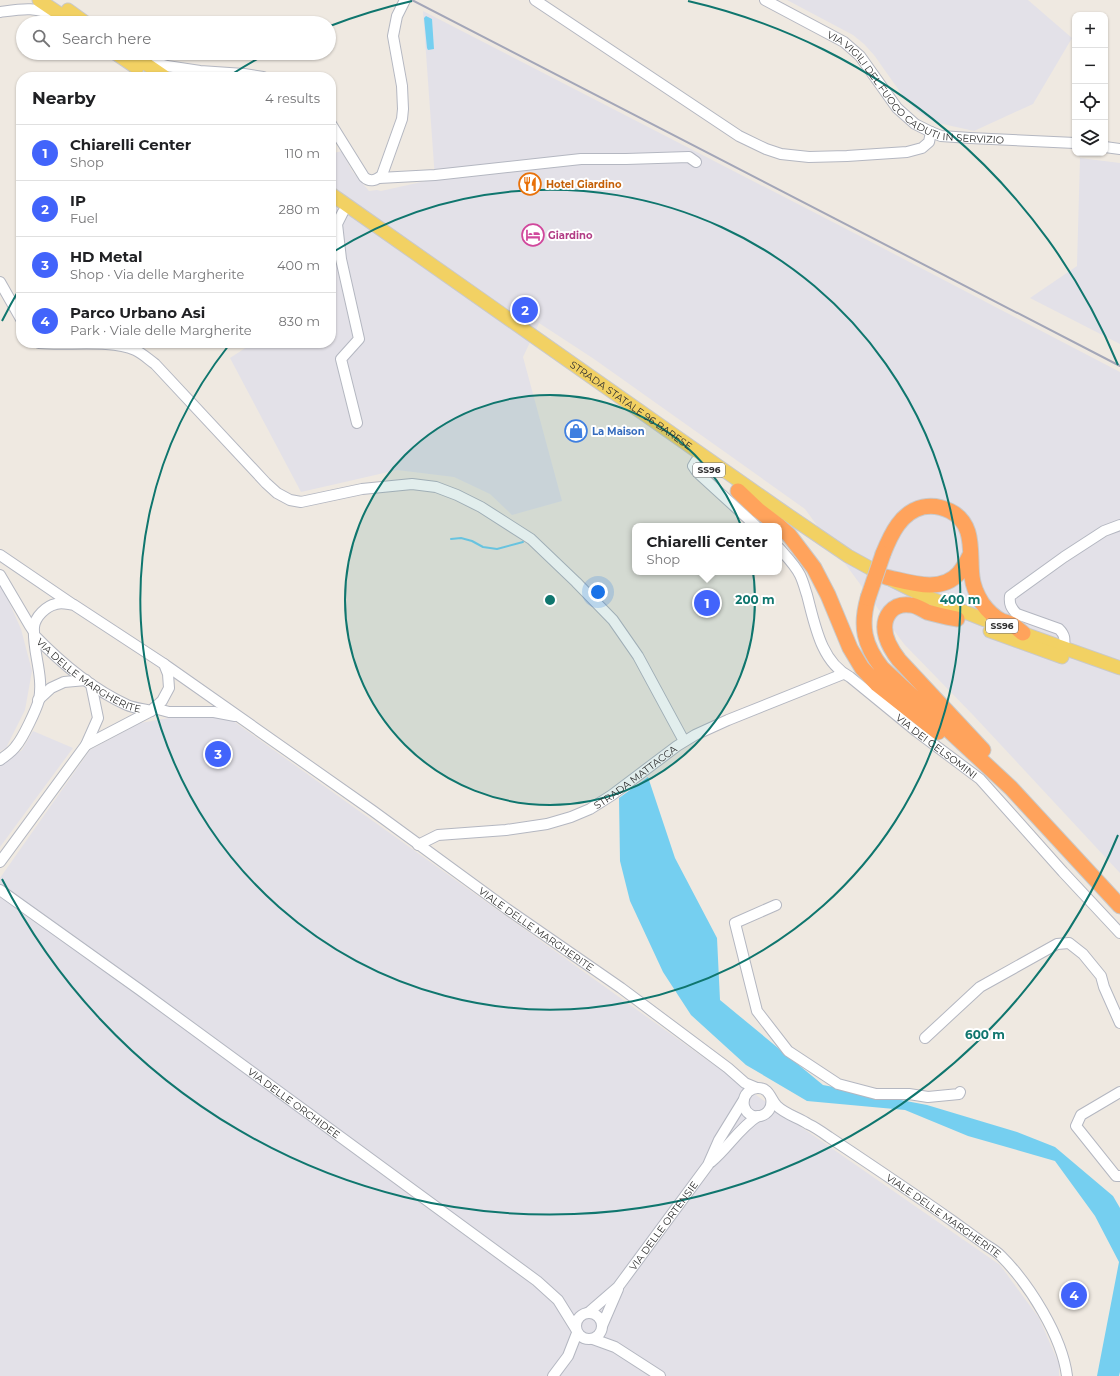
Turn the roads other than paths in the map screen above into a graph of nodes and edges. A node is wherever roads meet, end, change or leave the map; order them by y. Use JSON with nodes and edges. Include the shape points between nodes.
{"nodes":[{"id":1,"x":39,"y":0,"type":"edge"},
{"id":2,"x":53,"y":0,"type":"edge"},
{"id":3,"x":535,"y":0,"type":"edge"},
{"id":4,"x":765,"y":0,"type":"edge"},
{"id":5,"x":403,"y":4,"type":"edge"},
{"id":6,"x":0,"y":12,"type":"edge"},
{"id":7,"x":53,"y":16,"type":"edge"},
{"id":8,"x":63,"y":16,"type":"edge"},
{"id":9,"x":76,"y":16,"type":"edge"},
{"id":10,"x":137,"y":60,"type":"edge"},
{"id":11,"x":137,"y":60,"type":"edge"},
{"id":12,"x":147,"y":60,"type":"edge"},
{"id":13,"x":153,"y":72,"type":"edge"},
{"id":14,"x":153,"y":72,"type":"edge"},
{"id":15,"x":215,"y":72,"type":"edge"},
{"id":16,"x":336,"y":132,"type":"edge"},
{"id":17,"x":931,"y":132,"type":"junction"},
{"id":18,"x":1072,"y":143,"type":"edge"},
{"id":19,"x":1108,"y":147,"type":"edge"},
{"id":20,"x":1120,"y":149,"type":"edge"},
{"id":21,"x":696,"y":162,"type":"dead end"},
{"id":22,"x":379,"y":178,"type":"junction"},
{"id":23,"x":336,"y":198,"type":"edge"},
{"id":24,"x":336,"y":207,"type":"edge"},
{"id":25,"x":343,"y":212,"type":"junction"},
{"id":26,"x":0,"y":282,"type":"edge"},
{"id":27,"x":16,"y":310,"type":"edge"},
{"id":28,"x":130,"y":348,"type":"edge"},
{"id":29,"x":357,"y":423,"type":"dead end"},
{"id":30,"x":696,"y":461,"type":"junction"},
{"id":31,"x":738,"y":491,"type":"junction"},
{"id":32,"x":753,"y":523,"type":"edge"},
{"id":33,"x":775,"y":523,"type":"edge"},
{"id":34,"x":1120,"y":525,"type":"edge"},
{"id":35,"x":782,"y":529,"type":"edge"},
{"id":36,"x":782,"y":552,"type":"edge"},
{"id":37,"x":0,"y":555,"type":"edge"},
{"id":38,"x":970,"y":555,"type":"junction"},
{"id":39,"x":0,"y":575,"type":"edge"},
{"id":40,"x":886,"y":578,"type":"junction"},
{"id":41,"x":74,"y":605,"type":"junction"},
{"id":42,"x":957,"y":619,"type":"junction"},
{"id":43,"x":34,"y":633,"type":"junction"},
{"id":44,"x":1023,"y":633,"type":"junction"},
{"id":45,"x":1064,"y":648,"type":"junction"},
{"id":46,"x":164,"y":664,"type":"junction"},
{"id":47,"x":1120,"y":668,"type":"edge"},
{"id":48,"x":843,"y":674,"type":"junction"},
{"id":49,"x":1120,"y":678,"type":"edge"},
{"id":50,"x":89,"y":682,"type":"junction"},
{"id":51,"x":38,"y":700,"type":"junction"},
{"id":52,"x":152,"y":710,"type":"junction"},
{"id":53,"x":239,"y":716,"type":"junction"},
{"id":54,"x":684,"y":741,"type":"junction"},
{"id":55,"x":86,"y":745,"type":"junction"},
{"id":56,"x":0,"y":760,"type":"edge"},
{"id":57,"x":994,"y":771,"type":"junction"},
{"id":58,"x":1011,"y":788,"type":"junction"},
{"id":59,"x":418,"y":845,"type":"junction"},
{"id":60,"x":0,"y":862,"type":"edge"},
{"id":61,"x":0,"y":890,"type":"edge"},
{"id":62,"x":776,"y":905,"type":"dead end"},
{"id":63,"x":1120,"y":906,"type":"edge"},
{"id":64,"x":1120,"y":933,"type":"edge"},
{"id":65,"x":1120,"y":1023,"type":"edge"},
{"id":66,"x":925,"y":1038,"type":"dead end"},
{"id":67,"x":728,"y":1068,"type":"junction"},
{"id":68,"x":756,"y":1088,"type":"junction"},
{"id":69,"x":960,"y":1092,"type":"dead end"},
{"id":70,"x":1120,"y":1092,"type":"edge"},
{"id":71,"x":771,"y":1098,"type":"junction"},
{"id":72,"x":744,"y":1099,"type":"junction"},
{"id":73,"x":790,"y":1114,"type":"junction"},
{"id":74,"x":760,"y":1116,"type":"junction"},
{"id":75,"x":708,"y":1165,"type":"junction"},
{"id":76,"x":1120,"y":1176,"type":"edge"},
{"id":77,"x":618,"y":1287,"type":"junction"},
{"id":78,"x":588,"y":1313,"type":"junction"},
{"id":79,"x":602,"y":1326,"type":"junction"},
{"id":80,"x":576,"y":1331,"type":"junction"},
{"id":81,"x":591,"y":1340,"type":"junction"},
{"id":82,"x":568,"y":1356,"type":"junction"},
{"id":83,"x":553,"y":1376,"type":"edge"},
{"id":84,"x":660,"y":1376,"type":"edge"},
{"id":85,"x":1067,"y":1376,"type":"edge"}],
"edges":[{"from":1,"to":8,"type":"main road"},
{"from":2,"to":9,"type":"main road"},
{"from":3,"to":17,"type":"street","via":[[739,136],[781,154],[808,157],[907,152],[922,148],[929,142]]},
{"from":4,"to":17,"type":"street","name":"VIA VIGILI DEL FUOCO CADUTI IN SERVIZIO","via":[[844,42],[860,56],[897,108],[915,124]]},
{"from":5,"to":22,"type":"street","via":[[397,16],[393,36],[402,86],[402,119]]},
{"from":6,"to":7,"type":"street","via":[[34,9]]},
{"from":10,"to":13,"type":"main road"},
{"from":11,"to":14,"type":"main road"},
{"from":12,"to":15,"type":"street"},
{"from":16,"to":22,"type":"street","via":[[364,178]]},
{"from":17,"to":18,"type":"street","name":"VIA VIGILI DEL FUOCO CADUTI IN SERVIZIO","via":[[941,136]]},
{"from":19,"to":20,"type":"street"},
{"from":21,"to":22,"type":"street","via":[[689,157],[581,159],[435,175]]},
{"from":23,"to":40,"type":"main road","name":"STRADA STATALE 96 BARESE","number":"SS96","via":[[782,511],[848,556]]},
{"from":24,"to":25,"type":"main road","name":"STRADA STATALE 96 BARESE","number":"SS96"},
{"from":25,"to":29,"type":"street","via":[[337,224],[341,259],[359,338],[341,360]]},
{"from":25,"to":30,"type":"main road","name":"STRADA STATALE 96 BARESE","number":"SS96"},
{"from":26,"to":27,"type":"street"},
{"from":28,"to":54,"type":"street","via":[[155,364],[266,483],[290,500],[301,502],[362,489],[412,484],[436,487],[481,507],[531,539],[613,620],[638,656]]},
{"from":30,"to":31,"type":"main road","name":"STRADA STATALE 96 BARESE","number":"SS96"},
{"from":30,"to":32,"type":"street","via":[[693,466],[697,472]]},
{"from":31,"to":33,"type":"highway"},
{"from":31,"to":42,"type":"main road","name":"STRADA STATALE 96 BARESE","number":"SS96","via":[[855,570]]},
{"from":34,"to":45,"type":"street","via":[[1104,531],[1010,596],[1010,605],[1017,614],[1062,632],[1065,637]]},
{"from":35,"to":57,"type":"highway","via":[[814,568],[852,651],[867,675],[968,756]]},
{"from":36,"to":48,"type":"street","name":"VIA DEI GELSOMINI","via":[[800,575],[820,641],[827,655]]},
{"from":37,"to":41,"type":"street"},
{"from":38,"to":40,"type":"highway","via":[[958,575],[944,583],[922,585]]},
{"from":38,"to":44,"type":"highway","via":[[972,578],[982,602],[992,614]]},
{"from":38,"to":57,"type":"highway","bridge":true,"via":[[971,539],[964,523],[953,513],[932,507],[918,509],[905,517],[892,533],[883,554],[864,610],[864,630],[877,662],[888,674]]},
{"from":39,"to":43,"type":"street"},
{"from":40,"to":44,"type":"main road","name":"STRADA STATALE 96 BARESE","number":"SS96","via":[[942,603]]},
{"from":41,"to":43,"type":"street","name":"VIA DELLE MARGHERITE","via":[[54,604],[47,608],[34,625]]},
{"from":41,"to":46,"type":"street"},
{"from":42,"to":49,"type":"main road","name":"STRADA STATALE 96 BARESE","number":"SS96"},
{"from":42,"to":58,"type":"highway","via":[[913,605],[901,605],[888,614],[885,621],[886,636],[899,660],[985,753]]},
{"from":43,"to":50,"type":"street","name":"VIA DELLE MARGHERITE","via":[[65,664]]},
{"from":43,"to":51,"type":"street","via":[[40,676]]},
{"from":44,"to":45,"type":"main road","name":"STRADA STATALE 96 BARESE","number":"SS96"},
{"from":45,"to":47,"type":"main road","name":"STRADA STATALE 96 BARESE","number":"SS96"},
{"from":46,"to":52,"type":"street","name":"VIA DELLE MARGHERITE","via":[[169,688],[162,701]]},
{"from":46,"to":53,"type":"street"},
{"from":48,"to":54,"type":"street","name":"STRADA MATTACCA","via":[[728,720]]},
{"from":48,"to":64,"type":"street","name":"VIA DEI GELSOMINI","via":[[980,779]]},
{"from":50,"to":51,"type":"street","via":[[64,682],[51,688]]},
{"from":50,"to":52,"type":"street","name":"VIA DELLE MARGHERITE","via":[[128,705]]},
{"from":50,"to":55,"type":"street","via":[[98,718]]},
{"from":51,"to":56,"type":"street","via":[[16,747]]},
{"from":52,"to":53,"type":"street","via":[[214,712]]},
{"from":52,"to":55,"type":"street"},
{"from":53,"to":59,"type":"street","name":"VIALE DELLE MARGHERITE"},
{"from":54,"to":59,"type":"street","name":"STRADA MATTACCA","via":[[612,795],[571,817],[547,824],[506,830],[438,835]]},
{"from":55,"to":60,"type":"street"},
{"from":57,"to":58,"type":"highway"},
{"from":58,"to":63,"type":"highway"},
{"from":59,"to":67,"type":"street","name":"VIALE DELLE MARGHERITE","via":[[621,988]]},
{"from":61,"to":80,"type":"street","name":"VIA DELLE ORCHIDEE","via":[[537,1281],[558,1300]]},
{"from":62,"to":69,"type":"street","via":[[735,923],[757,1011],[788,1051],[838,1084],[876,1094],[928,1097]]},
{"from":65,"to":66,"type":"street","via":[[1101,976],[1083,954],[1069,943],[1057,944],[980,987]]},
{"from":67,"to":68,"type":"street","name":"VIALE DELLE MARGHERITE","via":[[745,1083]]},
{"from":67,"to":72,"type":"street","via":[[743,1092]]},
{"from":68,"to":71,"type":"street","via":[[766,1090]]},
{"from":68,"to":72,"type":"street","via":[[749,1091]]},
{"from":70,"to":76,"type":"street","via":[[1081,1115],[1076,1126],[1116,1176]]},
{"from":71,"to":73,"type":"street","name":"VIALE DELLE MARGHERITE","via":[[777,1106]]},
{"from":71,"to":74,"type":"street","via":[[770,1110]]},
{"from":72,"to":74,"type":"street","via":[[747,1112]]},
{"from":72,"to":75,"type":"street","name":"VIA DELLE ORTENSIE","via":[[719,1140]]},
{"from":73,"to":74,"type":"street"},
{"from":73,"to":85,"type":"street","name":"VIALE DELLE MARGHERITE","via":[[897,1182],[1000,1254],[1041,1309],[1054,1334]]},
{"from":74,"to":75,"type":"street","name":"VIA DELLE ORTENSIE","via":[[751,1120]]},
{"from":75,"to":77,"type":"street","name":"VIA DELLE ORTENSIE"},
{"from":77,"to":78,"type":"street","name":"VIA DELLE ORTENSIE"},
{"from":77,"to":79,"type":"street","name":"VIA DELLE ORTENSIE"},
{"from":78,"to":79,"type":"street","via":[[596,1315]]},
{"from":78,"to":80,"type":"street","via":[[580,1316]]},
{"from":79,"to":81,"type":"street","via":[[600,1334]]},
{"from":80,"to":81,"type":"street","name":"VIA DELLE ORCHIDEE","via":[[580,1336]]},
{"from":80,"to":82,"type":"street"},
{"from":81,"to":82,"type":"street"},
{"from":81,"to":84,"type":"street","name":"VIA DELLE ORCHIDEE","via":[[615,1346]]},
{"from":82,"to":83,"type":"street"}]}
